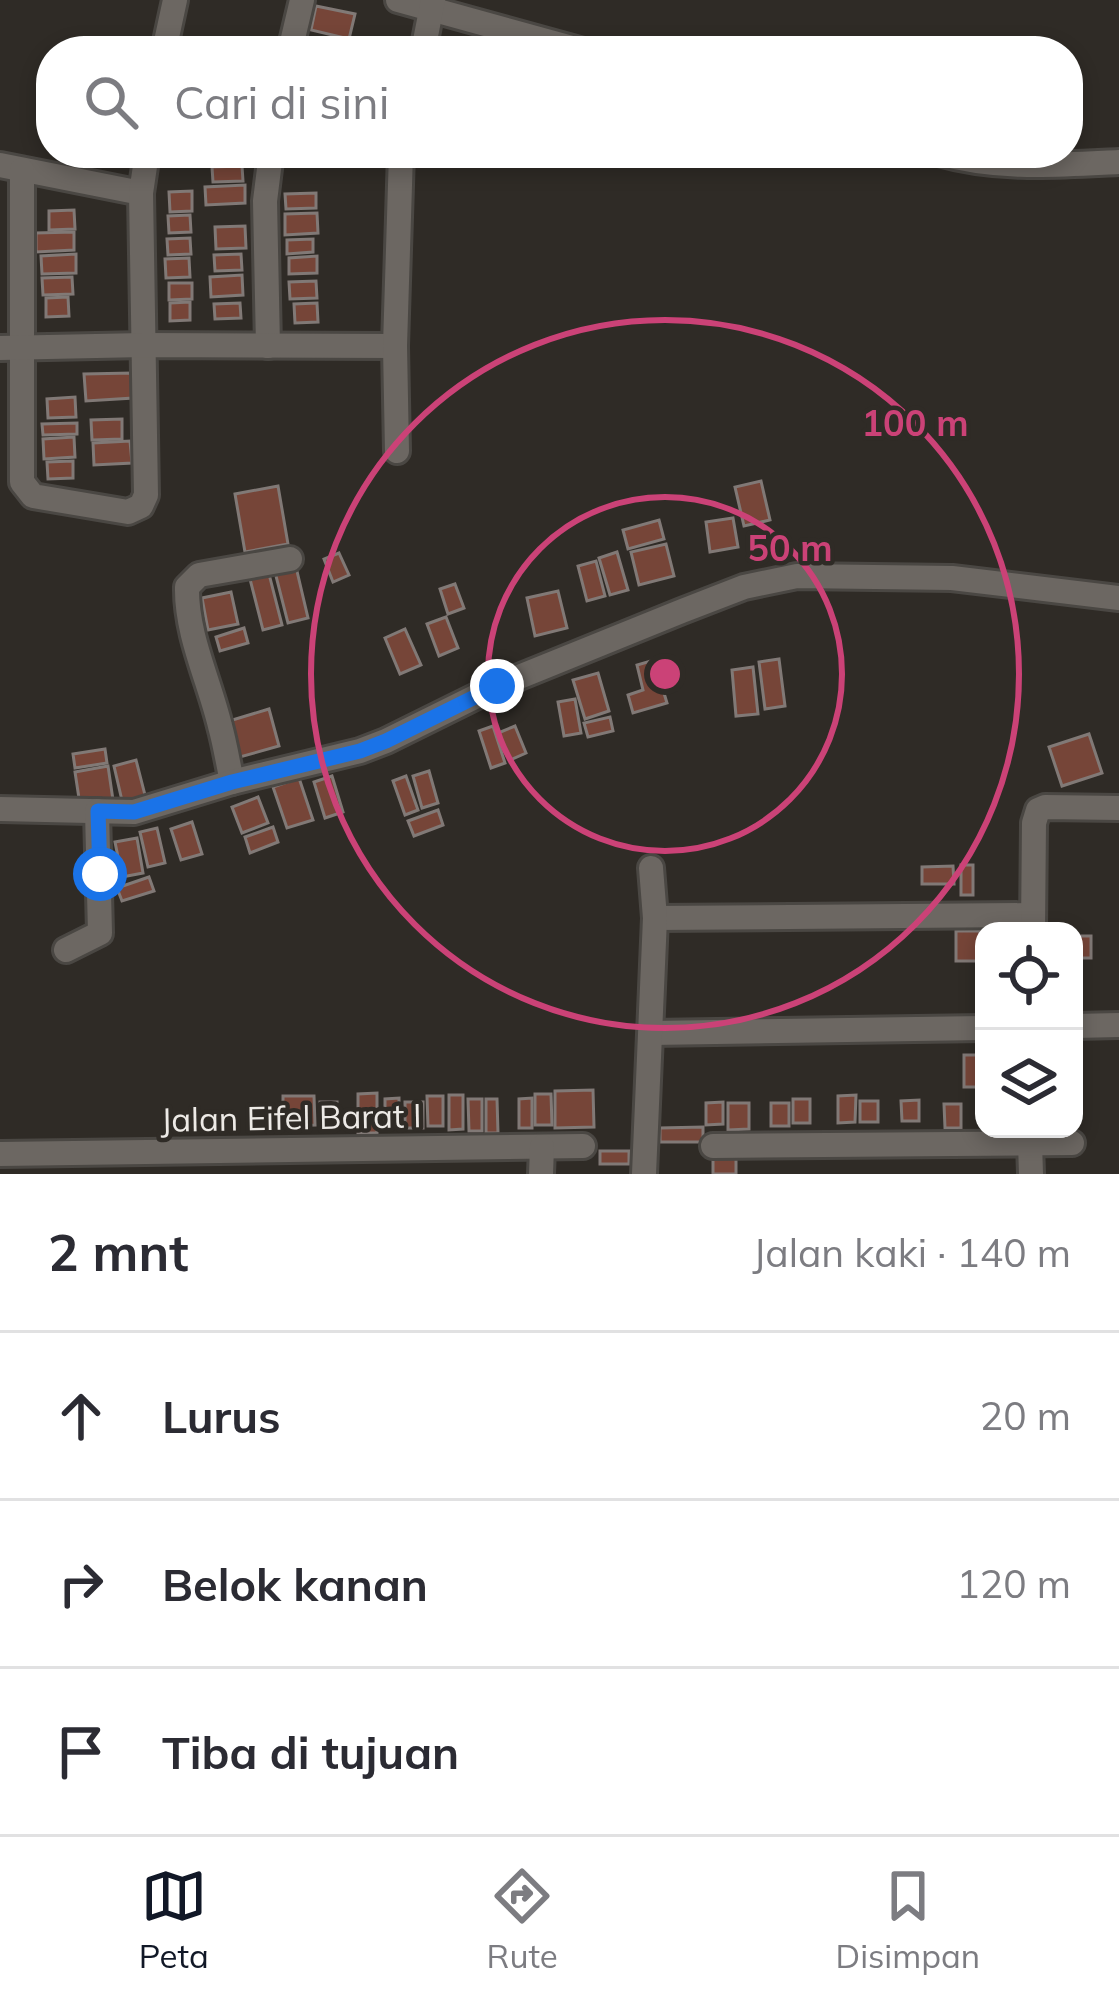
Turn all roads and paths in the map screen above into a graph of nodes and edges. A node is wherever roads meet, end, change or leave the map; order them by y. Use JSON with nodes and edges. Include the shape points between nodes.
{"nodes":[{"id":1,"x":175,"y":0,"type":"edge"},
{"id":2,"x":302,"y":0,"type":"edge"},
{"id":3,"x":398,"y":0,"type":"edge"},
{"id":4,"x":433,"y":4,"type":"edge"},
{"id":5,"x":167,"y":36,"type":"edge"},
{"id":6,"x":294,"y":36,"type":"edge"},
{"id":7,"x":426,"y":36,"type":"edge"},
{"id":8,"x":535,"y":36,"type":"edge"},
{"id":9,"x":1083,"y":163,"type":"edge"},
{"id":10,"x":1119,"y":163,"type":"edge"},
{"id":11,"x":11,"y":168,"type":"edge"},
{"id":12,"x":145,"y":168,"type":"edge"},
{"id":13,"x":269,"y":168,"type":"edge"},
{"id":14,"x":401,"y":168,"type":"edge"},
{"id":15,"x":141,"y":194,"type":"junction"},
{"id":16,"x":144,"y":344,"type":"junction"},
{"id":17,"x":268,"y":346,"type":"junction"},
{"id":18,"x":395,"y":346,"type":"junction"},
{"id":19,"x":11,"y":348,"type":"edge"},
{"id":20,"x":397,"y":451,"type":"dead end"},
{"id":21,"x":290,"y":559,"type":"dead end"},
{"id":22,"x":1119,"y":598,"type":"edge"},
{"id":23,"x":232,"y":782,"type":"junction"},
{"id":24,"x":1119,"y":808,"type":"edge"},
{"id":25,"x":0,"y":809,"type":"edge"},
{"id":26,"x":98,"y":811,"type":"junction"},
{"id":27,"x":651,"y":868,"type":"dead end"},
{"id":28,"x":655,"y":917,"type":"junction"},
{"id":29,"x":975,"y":922,"type":"edge"},
{"id":30,"x":1033,"y":922,"type":"edge"},
{"id":31,"x":65,"y":950,"type":"dead end"},
{"id":32,"x":1119,"y":1025,"type":"edge"},
{"id":33,"x":1083,"y":1026,"type":"edge"},
{"id":34,"x":975,"y":1028,"type":"edge"},
{"id":35,"x":651,"y":1033,"type":"junction"},
{"id":36,"x":1072,"y":1143,"type":"dead end"},
{"id":37,"x":1030,"y":1144,"type":"junction"},
{"id":38,"x":750,"y":1145,"type":"junction"},
{"id":39,"x":583,"y":1146,"type":"dead end"},
{"id":40,"x":713,"y":1146,"type":"dead end"},
{"id":41,"x":542,"y":1148,"type":"junction"},
{"id":42,"x":0,"y":1154,"type":"edge"},
{"id":43,"x":541,"y":1174,"type":"edge"},
{"id":44,"x":644,"y":1174,"type":"edge"},
{"id":45,"x":750,"y":1174,"type":"edge"},
{"id":46,"x":1031,"y":1174,"type":"edge"}],
"edges":[{"from":1,"to":5,"type":"street"},
{"from":2,"to":6,"type":"street"},
{"from":3,"to":4,"type":"street"},
{"from":4,"to":7,"type":"street"},
{"from":4,"to":8,"type":"street"},
{"from":9,"to":10,"type":"street"},
{"from":11,"to":15,"type":"street"},
{"from":11,"to":19,"type":"street"},
{"from":12,"to":15,"type":"street"},
{"from":13,"to":17,"type":"street"},
{"from":14,"to":18,"type":"street"},
{"from":15,"to":16,"type":"street"},
{"from":16,"to":17,"type":"street"},
{"from":16,"to":19,"type":"street"},
{"from":16,"to":19,"type":"street","via":[[146,495],[128,512],[26,490]]},
{"from":17,"to":18,"type":"street"},
{"from":18,"to":20,"type":"street"},
{"from":21,"to":23,"type":"street","via":[[199,575],[187,586]]},
{"from":22,"to":23,"type":"street","via":[[952,578],[797,576],[744,587],[497,686],[373,746]]},
{"from":23,"to":26,"type":"street","via":[[134,812]]},
{"from":24,"to":30,"type":"street","via":[[1038,810]]},
{"from":25,"to":26,"type":"street"},
{"from":26,"to":31,"type":"street","via":[[100,933]]},
{"from":27,"to":28,"type":"street"},
{"from":28,"to":29,"type":"street"},
{"from":28,"to":35,"type":"street"},
{"from":32,"to":33,"type":"street"},
{"from":34,"to":35,"type":"street"},
{"from":35,"to":44,"type":"street"},
{"from":36,"to":37,"type":"street"},
{"from":37,"to":38,"type":"street"},
{"from":37,"to":46,"type":"street"},
{"from":38,"to":40,"type":"street"},
{"from":38,"to":45,"type":"street"},
{"from":39,"to":41,"type":"street","name":"Jalan Eifel Barat I"},
{"from":41,"to":42,"type":"street","name":"Jalan Eifel Barat I"},
{"from":41,"to":43,"type":"street"}]}
